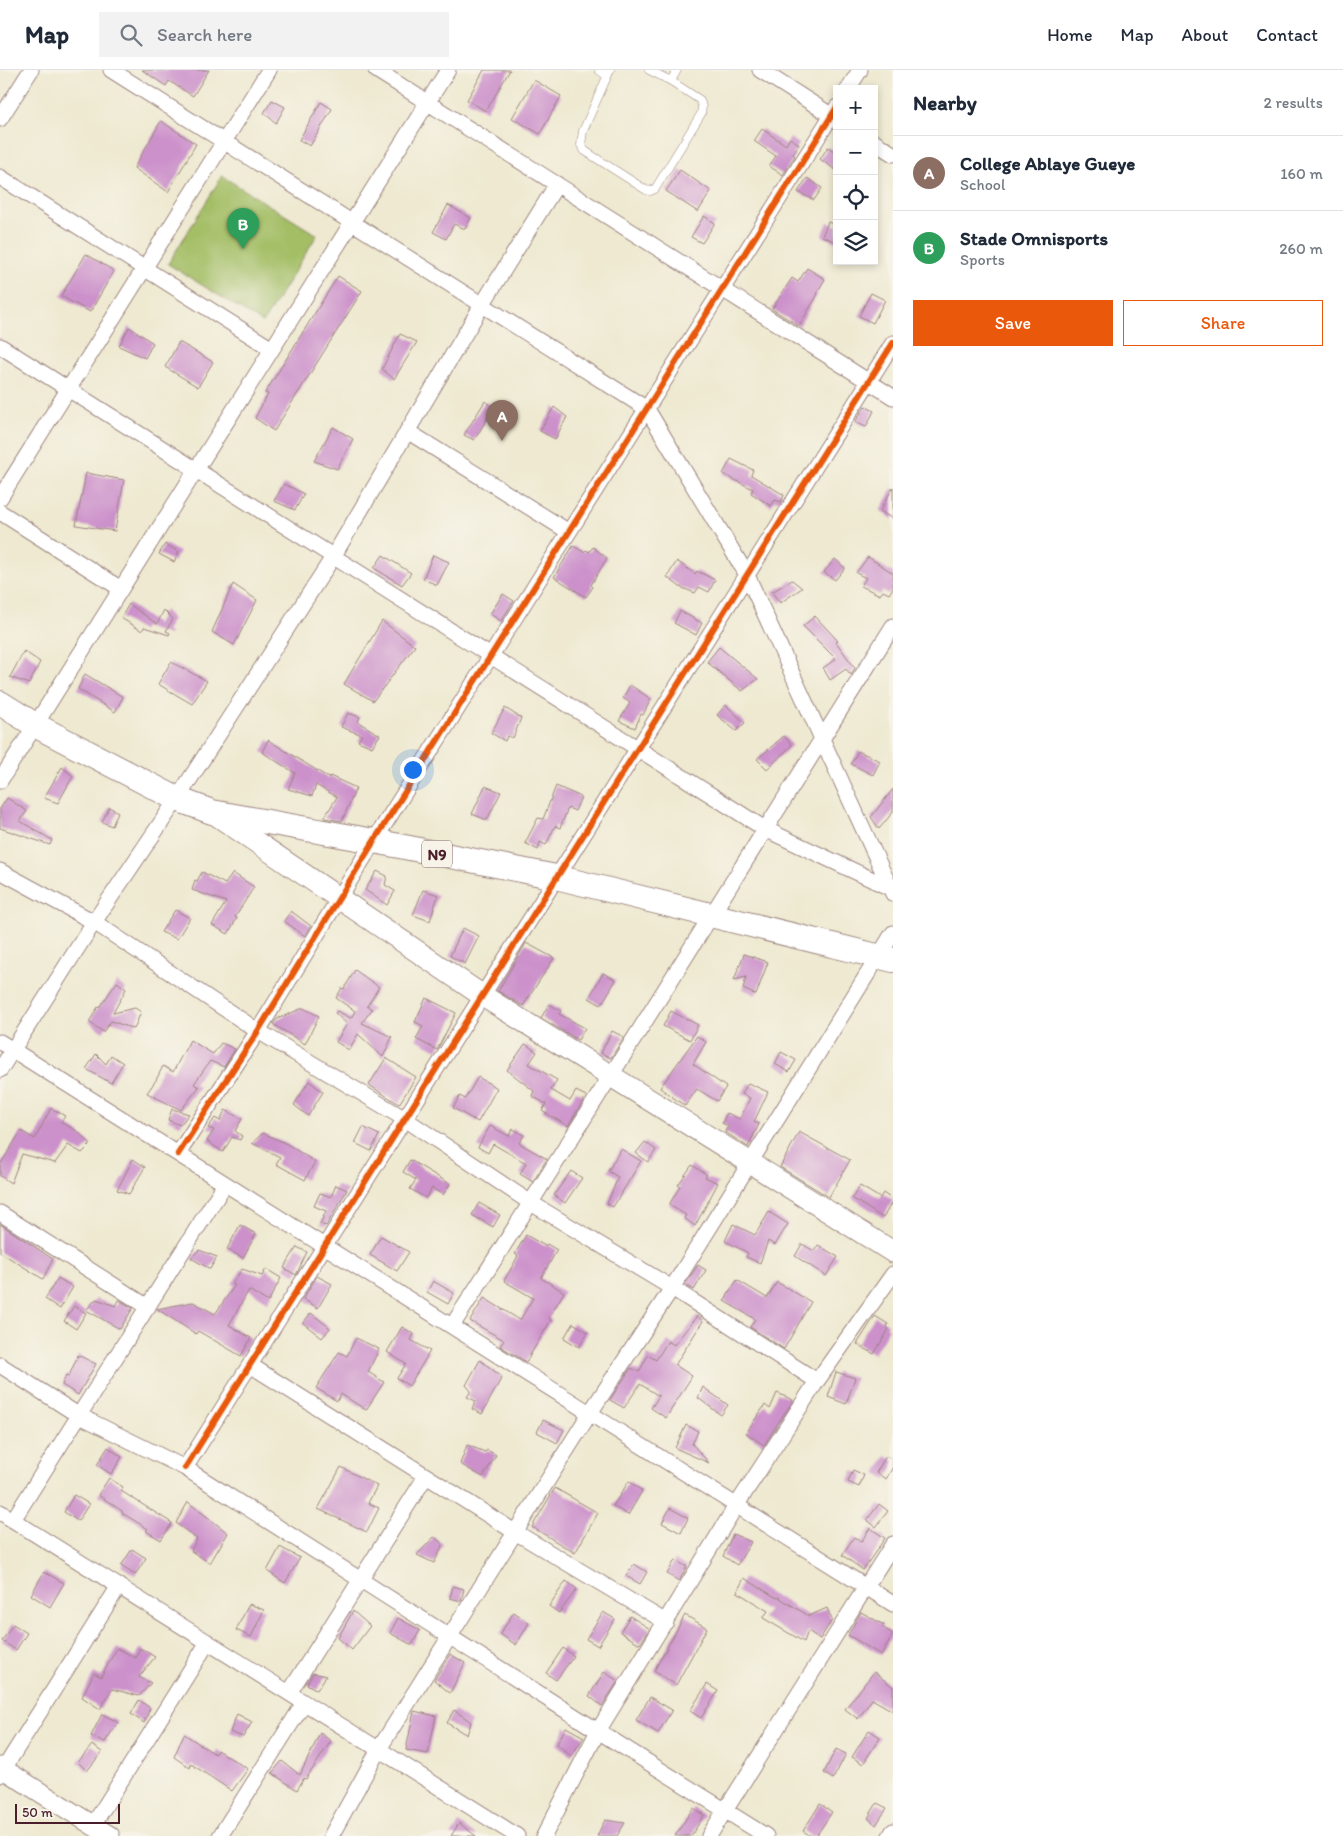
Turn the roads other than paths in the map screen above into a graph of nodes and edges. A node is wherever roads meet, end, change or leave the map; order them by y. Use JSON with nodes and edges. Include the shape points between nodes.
{"nodes":[{"id":1,"x":31,"y":70,"type":"edge"},
{"id":2,"x":111,"y":70,"type":"edge"},
{"id":3,"x":269,"y":70,"type":"edge"},
{"id":4,"x":376,"y":70,"type":"edge"},
{"id":5,"x":448,"y":70,"type":"edge"},
{"id":6,"x":599,"y":70,"type":"edge"},
{"id":7,"x":649,"y":70,"type":"edge"},
{"id":8,"x":677,"y":70,"type":"edge"},
{"id":9,"x":760,"y":70,"type":"edge"},
{"id":10,"x":860,"y":70,"type":"edge"},
{"id":11,"x":609,"y":73,"type":"edge"},
{"id":12,"x":671,"y":80,"type":"junction"},
{"id":13,"x":851,"y":85,"type":"edge"},
{"id":14,"x":427,"y":102,"type":"junction"},
{"id":15,"x":833,"y":113,"type":"edge"},
{"id":16,"x":833,"y":117,"type":"edge"},
{"id":17,"x":0,"y":118,"type":"edge"},
{"id":18,"x":224,"y":142,"type":"junction"},
{"id":19,"x":878,"y":145,"type":"edge"},
{"id":20,"x":893,"y":154,"type":"edge"},
{"id":21,"x":0,"y":177,"type":"edge"},
{"id":22,"x":557,"y":184,"type":"junction"},
{"id":23,"x":352,"y":222,"type":"junction"},
{"id":24,"x":144,"y":268,"type":"junction"},
{"id":25,"x":722,"y":289,"type":"junction"},
{"id":26,"x":482,"y":305,"type":"junction"},
{"id":27,"x":893,"y":343,"type":"edge"},
{"id":28,"x":0,"y":346,"type":"edge"},
{"id":29,"x":272,"y":349,"type":"junction"},
{"id":30,"x":869,"y":382,"type":"junction"},
{"id":31,"x":68,"y":389,"type":"junction"},
{"id":32,"x":893,"y":397,"type":"edge"},
{"id":33,"x":647,"y":409,"type":"junction"},
{"id":34,"x":407,"y":431,"type":"junction"},
{"id":35,"x":196,"y":470,"type":"junction"},
{"id":36,"x":0,"y":498,"type":"edge"},
{"id":37,"x":0,"y":512,"type":"edge"},
{"id":38,"x":569,"y":532,"type":"junction"},
{"id":39,"x":333,"y":557,"type":"junction"},
{"id":40,"x":747,"y":575,"type":"junction"},
{"id":41,"x":121,"y":589,"type":"junction"},
{"id":42,"x":893,"y":626,"type":"edge"},
{"id":43,"x":888,"y":646,"type":"edge"},
{"id":44,"x":491,"y":656,"type":"junction"},
{"id":45,"x":0,"y":703,"type":"edge"},
{"id":46,"x":35,"y":725,"type":"junction"},
{"id":47,"x":822,"y":739,"type":"junction"},
{"id":48,"x":638,"y":749,"type":"junction"},
{"id":49,"x":0,"y":781,"type":"edge"},
{"id":50,"x":177,"y":799,"type":"junction"},
{"id":51,"x":212,"y":812,"type":"junction"},
{"id":52,"x":765,"y":830,"type":"junction"},
{"id":53,"x":374,"y":841,"type":"junction"},
{"id":54,"x":0,"y":871,"type":"edge"},
{"id":55,"x":556,"y":877,"type":"junction"},
{"id":56,"x":892,"y":891,"type":"edge"},
{"id":57,"x":340,"y":898,"type":"junction"},
{"id":58,"x":710,"y":915,"type":"junction"},
{"id":59,"x":94,"y":922,"type":"junction"},
{"id":60,"x":893,"y":933,"type":"edge"},
{"id":61,"x":885,"y":958,"type":"edge"},
{"id":62,"x":483,"y":996,"type":"junction"},
{"id":63,"x":258,"y":1031,"type":"junction"},
{"id":64,"x":6,"y":1046,"type":"edge"},
{"id":65,"x":0,"y":1070,"type":"edge"},
{"id":66,"x":611,"y":1077,"type":"junction"},
{"id":67,"x":404,"y":1119,"type":"junction"},
{"id":68,"x":178,"y":1154,"type":"junction"},
{"id":69,"x":749,"y":1163,"type":"junction"},
{"id":70,"x":225,"y":1184,"type":"junction"},
{"id":71,"x":532,"y":1203,"type":"junction"},
{"id":72,"x":0,"y":1213,"type":"edge"},
{"id":73,"x":325,"y":1246,"type":"junction"},
{"id":74,"x":893,"y":1252,"type":"edge"},
{"id":75,"x":893,"y":1274,"type":"edge"},
{"id":76,"x":672,"y":1288,"type":"junction"},
{"id":77,"x":148,"y":1307,"type":"junction"},
{"id":78,"x":452,"y":1326,"type":"junction"},
{"id":79,"x":0,"y":1365,"type":"edge"},
{"id":80,"x":250,"y":1365,"type":"junction"},
{"id":81,"x":817,"y":1381,"type":"junction"},
{"id":82,"x":590,"y":1413,"type":"junction"},
{"id":83,"x":78,"y":1415,"type":"junction"},
{"id":84,"x":185,"y":1468,"type":"junction"},
{"id":85,"x":426,"y":1476,"type":"junction"},
{"id":86,"x":736,"y":1506,"type":"junction"},
{"id":87,"x":0,"y":1512,"type":"edge"},
{"id":88,"x":13,"y":1520,"type":"junction"},
{"id":89,"x":515,"y":1532,"type":"junction"},
{"id":90,"x":893,"y":1544,"type":"edge"},
{"id":91,"x":361,"y":1579,"type":"junction"},
{"id":92,"x":118,"y":1586,"type":"junction"},
{"id":93,"x":866,"y":1587,"type":"junction"},
{"id":94,"x":893,"y":1604,"type":"edge"},
{"id":95,"x":666,"y":1622,"type":"junction"},
{"id":96,"x":450,"y":1636,"type":"junction"},
{"id":97,"x":208,"y":1642,"type":"junction"},
{"id":98,"x":289,"y":1693,"type":"junction"},
{"id":99,"x":304,"y":1703,"type":"junction"},
{"id":100,"x":598,"y":1731,"type":"junction"},
{"id":101,"x":379,"y":1749,"type":"junction"},
{"id":102,"x":1,"y":1770,"type":"edge"},
{"id":103,"x":726,"y":1810,"type":"junction"},
{"id":104,"x":93,"y":1826,"type":"junction"},
{"id":105,"x":893,"y":1831,"type":"edge"},
{"id":106,"x":110,"y":1836,"type":"edge"},
{"id":107,"x":220,"y":1836,"type":"edge"},
{"id":108,"x":331,"y":1836,"type":"edge"},
{"id":109,"x":517,"y":1836,"type":"edge"},
{"id":110,"x":544,"y":1836,"type":"edge"},
{"id":111,"x":709,"y":1836,"type":"edge"},
{"id":112,"x":766,"y":1836,"type":"edge"},
{"id":113,"x":890,"y":1836,"type":"edge"}],
"edges":[{"from":1,"to":17,"type":"street"},
{"from":2,"to":18,"type":"street"},
{"from":3,"to":18,"type":"street"},
{"from":4,"to":14,"type":"street"},
{"from":5,"to":14,"type":"street"},
{"from":6,"to":11,"type":"lane"},
{"from":7,"to":12,"type":"lane"},
{"from":8,"to":12,"type":"lane"},
{"from":9,"to":15,"type":"street"},
{"from":10,"to":13,"type":"street"},
{"from":11,"to":12,"type":"lane","via":[[583,131],[581,145],[585,151],[650,191],[655,189],[701,114],[700,100]]},
{"from":14,"to":22,"type":"street"},
{"from":14,"to":23,"type":"street"},
{"from":16,"to":25,"type":"street"},
{"from":18,"to":23,"type":"street"},
{"from":18,"to":24,"type":"street"},
{"from":19,"to":20,"type":"street"},
{"from":21,"to":24,"type":"street"},
{"from":22,"to":25,"type":"street"},
{"from":22,"to":26,"type":"street"},
{"from":23,"to":26,"type":"street"},
{"from":23,"to":29,"type":"street"},
{"from":24,"to":29,"type":"street"},
{"from":24,"to":31,"type":"street"},
{"from":25,"to":30,"type":"street"},
{"from":25,"to":33,"type":"street"},
{"from":26,"to":33,"type":"street"},
{"from":26,"to":34,"type":"street"},
{"from":27,"to":30,"type":"street"},
{"from":28,"to":31,"type":"street"},
{"from":29,"to":35,"type":"street"},
{"from":30,"to":32,"type":"street"},
{"from":30,"to":40,"type":"street"},
{"from":31,"to":35,"type":"street"},
{"from":31,"to":36,"type":"street"},
{"from":33,"to":38,"type":"street"},
{"from":33,"to":40,"type":"street"},
{"from":34,"to":38,"type":"street"},
{"from":34,"to":39,"type":"street"},
{"from":35,"to":39,"type":"street"},
{"from":35,"to":41,"type":"street"},
{"from":37,"to":41,"type":"street"},
{"from":38,"to":44,"type":"street"},
{"from":39,"to":44,"type":"street"},
{"from":39,"to":50,"type":"street"},
{"from":40,"to":47,"type":"street"},
{"from":40,"to":48,"type":"street"},
{"from":41,"to":46,"type":"street"},
{"from":42,"to":43,"type":"street"},
{"from":43,"to":47,"type":"street"},
{"from":44,"to":48,"type":"street"},
{"from":44,"to":53,"type":"street"},
{"from":45,"to":46,"type":"main road","number":"N9"},
{"from":46,"to":49,"type":"street"},
{"from":46,"to":50,"type":"main road","number":"N9"},
{"from":47,"to":52,"type":"street"},
{"from":47,"to":56,"type":"street"},
{"from":48,"to":52,"type":"street"},
{"from":48,"to":55,"type":"street"},
{"from":50,"to":51,"type":"main road","number":"N9"},
{"from":50,"to":59,"type":"street"},
{"from":51,"to":53,"type":"main road","number":"N9"},
{"from":51,"to":57,"type":"main road"},
{"from":52,"to":56,"type":"street"},
{"from":52,"to":58,"type":"street"},
{"from":53,"to":55,"type":"main road","number":"N9"},
{"from":53,"to":57,"type":"street"},
{"from":54,"to":59,"type":"street"},
{"from":55,"to":58,"type":"main road","number":"N9"},
{"from":55,"to":62,"type":"street"},
{"from":57,"to":62,"type":"main road"},
{"from":57,"to":63,"type":"street"},
{"from":58,"to":61,"type":"main road","number":"N9"},
{"from":58,"to":66,"type":"street"},
{"from":59,"to":63,"type":"street"},
{"from":59,"to":64,"type":"street"},
{"from":60,"to":61,"type":"street"},
{"from":61,"to":69,"type":"street"},
{"from":62,"to":66,"type":"main road"},
{"from":62,"to":67,"type":"street"},
{"from":63,"to":67,"type":"street"},
{"from":63,"to":68,"type":"street"},
{"from":64,"to":65,"type":"street"},
{"from":64,"to":68,"type":"street"},
{"from":66,"to":69,"type":"main road"},
{"from":66,"to":71,"type":"street"},
{"from":67,"to":71,"type":"street"},
{"from":67,"to":73,"type":"street"},
{"from":68,"to":70,"type":"street"},
{"from":69,"to":74,"type":"main road"},
{"from":69,"to":76,"type":"street"},
{"from":70,"to":73,"type":"street"},
{"from":70,"to":77,"type":"street"},
{"from":71,"to":76,"type":"street"},
{"from":71,"to":78,"type":"street"},
{"from":72,"to":77,"type":"street"},
{"from":73,"to":78,"type":"street"},
{"from":73,"to":80,"type":"street"},
{"from":75,"to":81,"type":"street"},
{"from":76,"to":81,"type":"street"},
{"from":76,"to":82,"type":"street"},
{"from":77,"to":83,"type":"street"},
{"from":78,"to":82,"type":"street"},
{"from":79,"to":83,"type":"street"},
{"from":80,"to":84,"type":"street"},
{"from":80,"to":85,"type":"street"},
{"from":81,"to":86,"type":"street"},
{"from":82,"to":86,"type":"street"},
{"from":82,"to":89,"type":"street"},
{"from":83,"to":84,"type":"street"},
{"from":83,"to":88,"type":"street"},
{"from":84,"to":91,"type":"street"},
{"from":85,"to":89,"type":"street"},
{"from":85,"to":91,"type":"street"},
{"from":86,"to":93,"type":"street"},
{"from":86,"to":95,"type":"street"},
{"from":87,"to":88,"type":"street"},
{"from":88,"to":92,"type":"street"},
{"from":89,"to":95,"type":"street"},
{"from":89,"to":96,"type":"street"},
{"from":90,"to":93,"type":"street"},
{"from":91,"to":96,"type":"street"},
{"from":91,"to":98,"type":"street"},
{"from":92,"to":97,"type":"street"},
{"from":92,"to":102,"type":"street"},
{"from":93,"to":94,"type":"street"},
{"from":93,"to":103,"type":"street"},
{"from":95,"to":100,"type":"street"},
{"from":96,"to":100,"type":"street"},
{"from":96,"to":101,"type":"street"},
{"from":97,"to":98,"type":"street"},
{"from":97,"to":104,"type":"street"},
{"from":98,"to":99,"type":"street"},
{"from":99,"to":101,"type":"street"},
{"from":99,"to":107,"type":"street"},
{"from":100,"to":103,"type":"street"},
{"from":100,"to":110,"type":"street"},
{"from":101,"to":108,"type":"street"},
{"from":101,"to":109,"type":"street"},
{"from":102,"to":104,"type":"street"},
{"from":103,"to":111,"type":"street"},
{"from":103,"to":112,"type":"street"},
{"from":104,"to":106,"type":"street"},
{"from":105,"to":113,"type":"street"}]}
